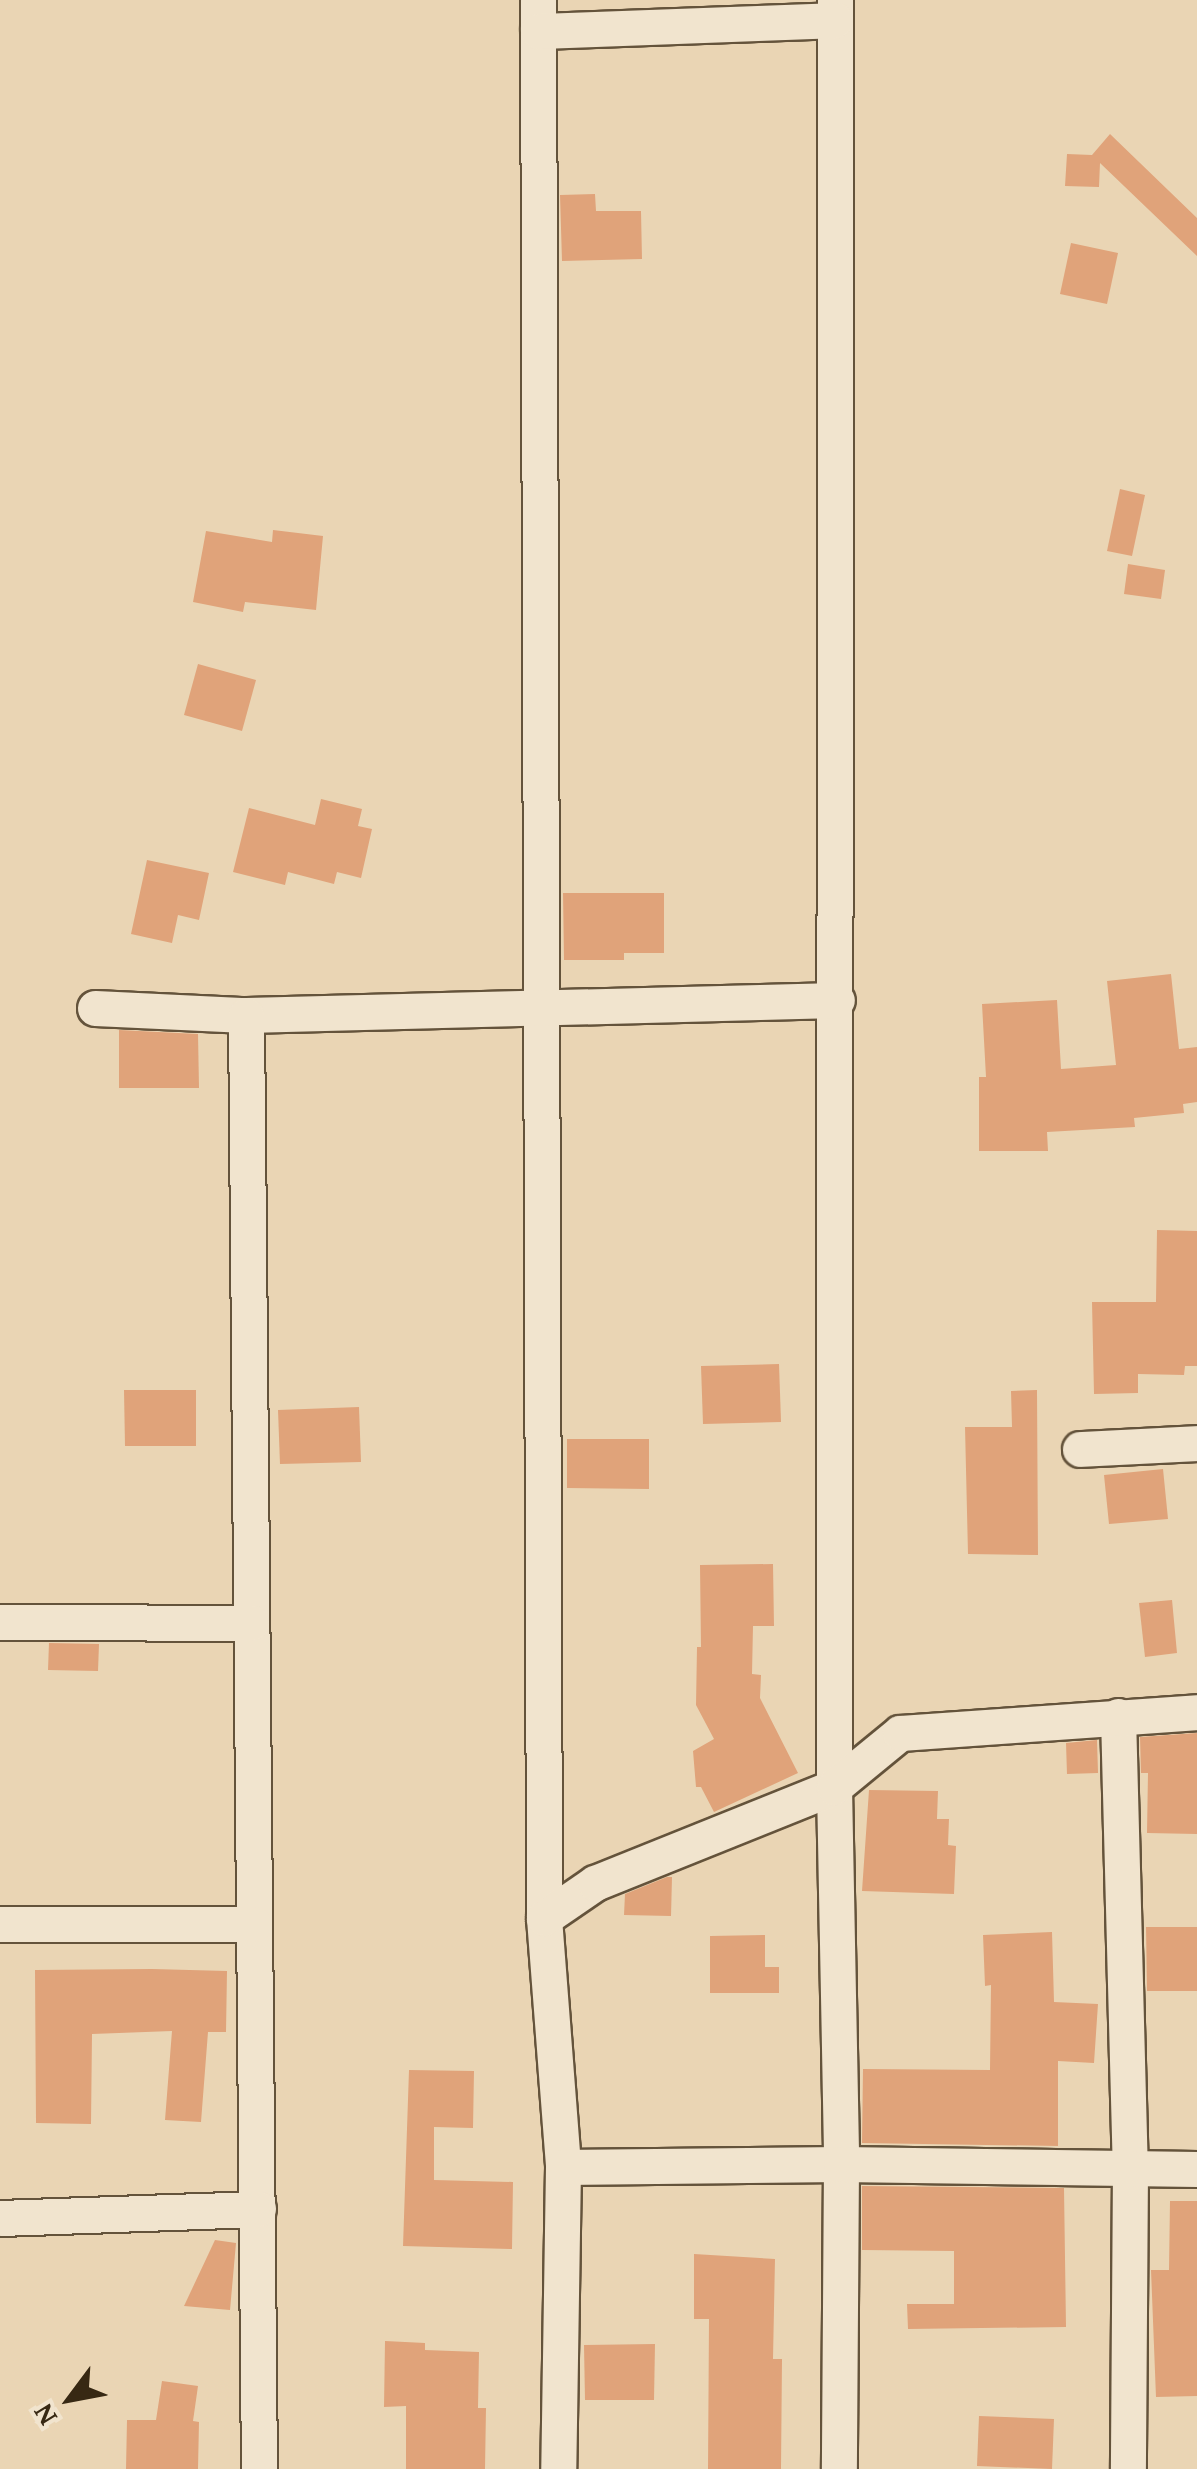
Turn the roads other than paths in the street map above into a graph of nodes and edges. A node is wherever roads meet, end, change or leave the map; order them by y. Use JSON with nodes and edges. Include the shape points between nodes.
{"nodes":[{"id":1,"x":835,"y":10,"type":"edge"},
{"id":2,"x":538,"y":15,"type":"edge"},
{"id":3,"x":836,"y":1000,"type":"junction"},
{"id":4,"x":95,"y":1008,"type":"dead end"},
{"id":5,"x":541,"y":1008,"type":"junction"},
{"id":6,"x":246,"y":1016,"type":"junction"},
{"id":7,"x":1197,"y":1442,"type":"edge"},
{"id":8,"x":1080,"y":1448,"type":"dead end"},
{"id":9,"x":0,"y":1622,"type":"edge"},
{"id":10,"x":252,"y":1624,"type":"junction"},
{"id":11,"x":1197,"y":1712,"type":"edge"},
{"id":12,"x":1118,"y":1716,"type":"junction"},
{"id":13,"x":834,"y":1787,"type":"junction"},
{"id":14,"x":544,"y":1918,"type":"junction"},
{"id":15,"x":0,"y":1924,"type":"edge"},
{"id":16,"x":254,"y":1924,"type":"junction"},
{"id":17,"x":841,"y":2164,"type":"junction"},
{"id":18,"x":563,"y":2167,"type":"junction"},
{"id":19,"x":1130,"y":2168,"type":"junction"},
{"id":20,"x":1197,"y":2169,"type":"edge"},
{"id":21,"x":258,"y":2208,"type":"junction"},
{"id":22,"x":0,"y":2218,"type":"edge"},
{"id":23,"x":259,"y":2469,"type":"edge"},
{"id":24,"x":558,"y":2469,"type":"edge"},
{"id":25,"x":840,"y":2469,"type":"edge"},
{"id":26,"x":1128,"y":2469,"type":"edge"}],
"edges":[{"from":1,"to":2,"type":"street"},
{"from":1,"to":3,"type":"street"},
{"from":2,"to":5,"type":"street"},
{"from":3,"to":5,"type":"street"},
{"from":3,"to":13,"type":"street"},
{"from":4,"to":6,"type":"street"},
{"from":5,"to":6,"type":"street"},
{"from":5,"to":14,"type":"street"},
{"from":6,"to":10,"type":"street"},
{"from":7,"to":8,"type":"street"},
{"from":9,"to":10,"type":"street"},
{"from":10,"to":16,"type":"street"},
{"from":11,"to":12,"type":"street"},
{"from":12,"to":13,"type":"street","via":[[900,1733]]},
{"from":12,"to":19,"type":"street"},
{"from":13,"to":14,"type":"street","via":[[595,1883]]},
{"from":13,"to":17,"type":"street"},
{"from":14,"to":18,"type":"street"},
{"from":15,"to":16,"type":"street"},
{"from":16,"to":21,"type":"street"},
{"from":17,"to":18,"type":"street"},
{"from":17,"to":19,"type":"street"},
{"from":17,"to":25,"type":"street"},
{"from":18,"to":24,"type":"street"},
{"from":19,"to":20,"type":"street"},
{"from":19,"to":26,"type":"street"},
{"from":21,"to":22,"type":"street"},
{"from":21,"to":23,"type":"street"}]}
